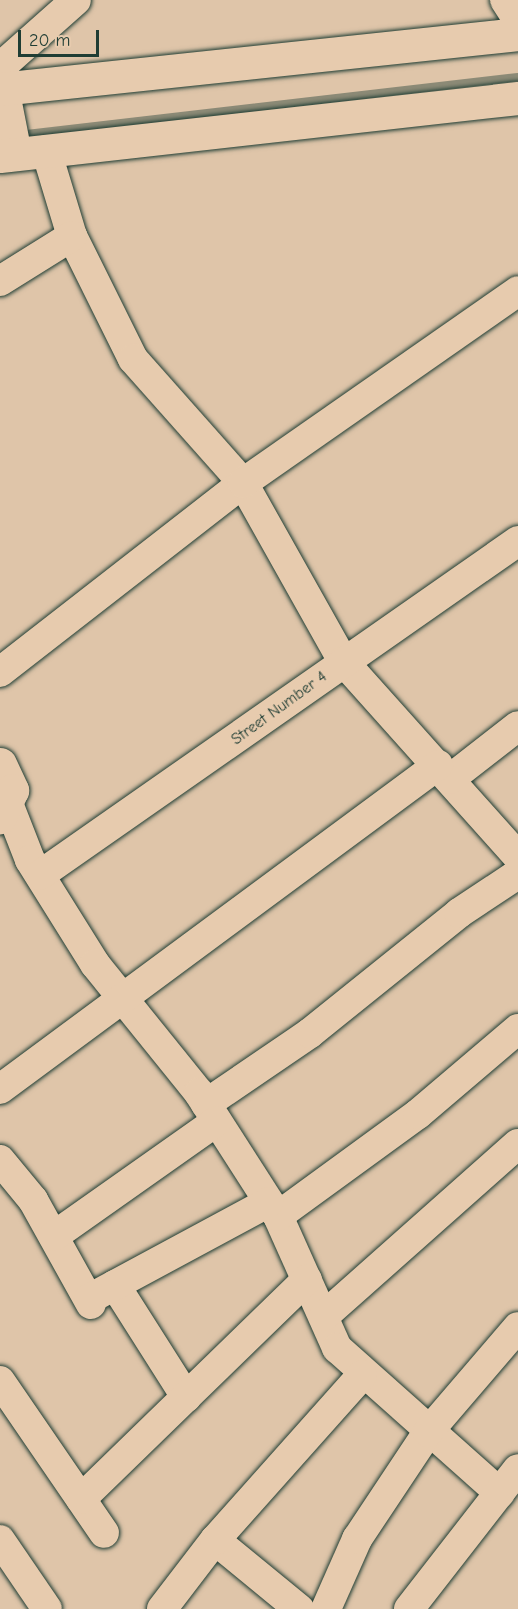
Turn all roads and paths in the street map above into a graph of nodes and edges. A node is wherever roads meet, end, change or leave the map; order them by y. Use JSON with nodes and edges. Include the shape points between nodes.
{"nodes":[{"id":1,"x":76,"y":0,"type":"edge"},
{"id":2,"x":505,"y":0,"type":"edge"},
{"id":3,"x":518,"y":20,"type":"edge"},
{"id":4,"x":518,"y":34,"type":"edge"},
{"id":5,"x":6,"y":46,"type":"edge"},
{"id":6,"x":4,"y":95,"type":"edge"},
{"id":7,"x":518,"y":98,"type":"edge"},
{"id":8,"x":19,"y":151,"type":"edge"},
{"id":9,"x":72,"y":236,"type":"junction"},
{"id":10,"x":0,"y":281,"type":"edge"},
{"id":11,"x":518,"y":291,"type":"edge"},
{"id":12,"x":243,"y":483,"type":"junction"},
{"id":13,"x":518,"y":541,"type":"edge"},
{"id":14,"x":343,"y":661,"type":"junction"},
{"id":15,"x":0,"y":672,"type":"edge"},
{"id":16,"x":518,"y":726,"type":"edge"},
{"id":17,"x":0,"y":764,"type":"edge"},
{"id":18,"x":444,"y":772,"type":"junction"},
{"id":19,"x":5,"y":812,"type":"edge"},
{"id":20,"x":518,"y":857,"type":"edge"},
{"id":21,"x":518,"y":874,"type":"edge"},
{"id":22,"x":40,"y":875,"type":"junction"},
{"id":23,"x":123,"y":998,"type":"junction"},
{"id":24,"x":518,"y":1029,"type":"edge"},
{"id":25,"x":0,"y":1089,"type":"edge"},
{"id":26,"x":211,"y":1112,"type":"junction"},
{"id":27,"x":518,"y":1144,"type":"edge"},
{"id":28,"x":0,"y":1160,"type":"edge"},
{"id":29,"x":273,"y":1209,"type":"junction"},
{"id":30,"x":54,"y":1236,"type":"junction"},
{"id":31,"x":307,"y":1279,"type":"junction"},
{"id":32,"x":115,"y":1285,"type":"junction"},
{"id":33,"x":324,"y":1317,"type":"junction"},
{"id":34,"x":518,"y":1327,"type":"edge"},
{"id":35,"x":362,"y":1375,"type":"junction"},
{"id":36,"x":0,"y":1382,"type":"edge"},
{"id":37,"x":186,"y":1396,"type":"junction"},
{"id":38,"x":428,"y":1432,"type":"junction"},
{"id":39,"x":518,"y":1468,"type":"edge"},
{"id":40,"x":500,"y":1493,"type":"junction"},
{"id":41,"x":81,"y":1500,"type":"junction"},
{"id":42,"x":104,"y":1533,"type":"dead end"},
{"id":43,"x":0,"y":1540,"type":"edge"},
{"id":44,"x":215,"y":1540,"type":"junction"},
{"id":45,"x":47,"y":1609,"type":"edge"},
{"id":46,"x":162,"y":1609,"type":"edge"},
{"id":47,"x":299,"y":1609,"type":"edge"},
{"id":48,"x":326,"y":1609,"type":"edge"},
{"id":49,"x":409,"y":1609,"type":"edge"}],
"edges":[{"from":1,"to":5,"type":"street"},
{"from":2,"to":3,"type":"street"},
{"from":4,"to":6,"type":"street"},
{"from":5,"to":6,"type":"street"},
{"from":6,"to":8,"type":"street"},
{"from":7,"to":8,"type":"street"},
{"from":8,"to":9,"type":"street"},
{"from":9,"to":10,"type":"street"},
{"from":9,"to":12,"type":"street","via":[[147,381]]},
{"from":11,"to":12,"type":"street"},
{"from":12,"to":14,"type":"street"},
{"from":12,"to":15,"type":"street"},
{"from":13,"to":14,"type":"street","name":"Street Number 4"},
{"from":14,"to":18,"type":"street"},
{"from":14,"to":22,"type":"street","name":"Street Number 4"},
{"from":16,"to":18,"type":"street"},
{"from":17,"to":19,"type":"street","via":[[12,790]]},
{"from":18,"to":20,"type":"street"},
{"from":18,"to":23,"type":"street"},
{"from":19,"to":22,"type":"street"},
{"from":21,"to":26,"type":"street","via":[[459,913]]},
{"from":22,"to":23,"type":"street","via":[[95,964]]},
{"from":23,"to":25,"type":"street"},
{"from":23,"to":26,"type":"street"},
{"from":24,"to":29,"type":"street","via":[[417,1114]]},
{"from":26,"to":29,"type":"street"},
{"from":26,"to":30,"type":"street"},
{"from":27,"to":33,"type":"street"},
{"from":28,"to":30,"type":"street","via":[[33,1200]]},
{"from":29,"to":31,"type":"street"},
{"from":29,"to":32,"type":"street"},
{"from":30,"to":32,"type":"street","via":[[90,1302]]},
{"from":31,"to":33,"type":"street"},
{"from":31,"to":37,"type":"street"},
{"from":32,"to":37,"type":"street"},
{"from":33,"to":35,"type":"street","via":[[337,1348]]},
{"from":34,"to":38,"type":"street"},
{"from":35,"to":38,"type":"street"},
{"from":35,"to":44,"type":"street"},
{"from":36,"to":41,"type":"street"},
{"from":37,"to":41,"type":"street"},
{"from":38,"to":40,"type":"street"},
{"from":38,"to":48,"type":"street","via":[[357,1539]]},
{"from":39,"to":40,"type":"street"},
{"from":40,"to":49,"type":"street"},
{"from":41,"to":42,"type":"street"},
{"from":43,"to":45,"type":"street"},
{"from":44,"to":46,"type":"street"},
{"from":44,"to":47,"type":"street"}]}
